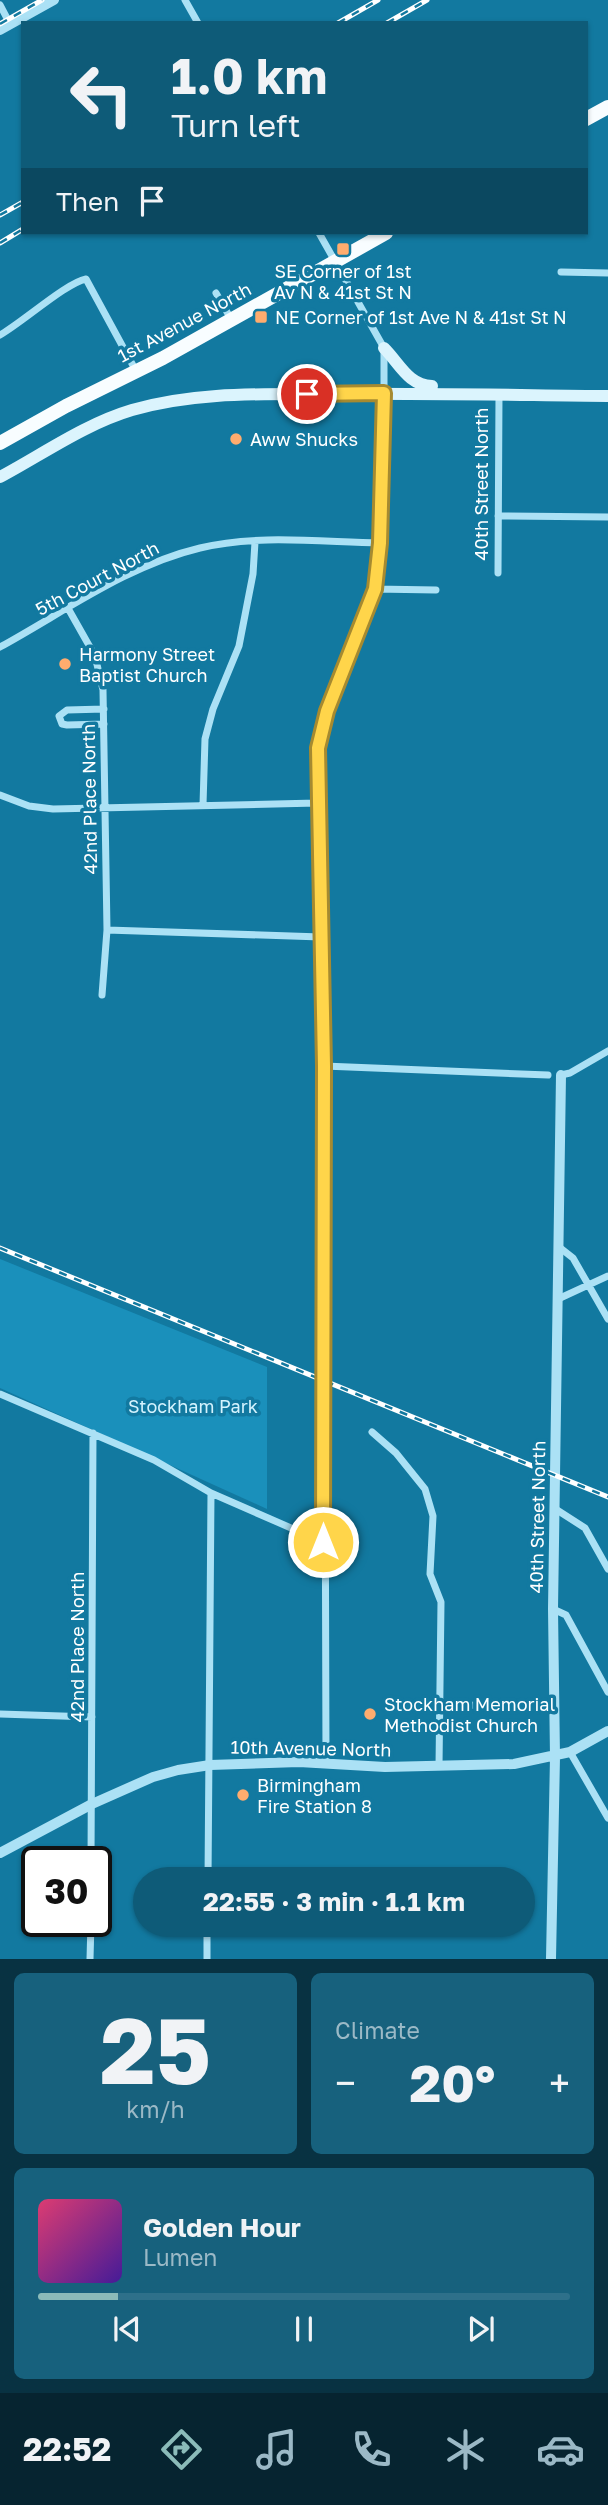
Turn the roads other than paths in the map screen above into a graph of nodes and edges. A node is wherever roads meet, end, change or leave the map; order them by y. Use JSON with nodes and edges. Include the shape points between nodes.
{"nodes":[{"id":1,"x":54,"y":0,"type":"edge"},
{"id":2,"x":185,"y":0,"type":"edge"},
{"id":3,"x":0,"y":5,"type":"edge"},
{"id":4,"x":197,"y":21,"type":"edge"},
{"id":5,"x":5,"y":27,"type":"edge"},
{"id":6,"x":608,"y":107,"type":"edge"},
{"id":7,"x":588,"y":118,"type":"edge"},
{"id":8,"x":320,"y":235,"type":"edge"},
{"id":9,"x":382,"y":235,"type":"edge"},
{"id":10,"x":335,"y":262,"type":"junction"},
{"id":11,"x":561,"y":272,"type":"dead end"},
{"id":12,"x":608,"y":272,"type":"edge"},
{"id":13,"x":216,"y":293,"type":"dead end"},
{"id":14,"x":231,"y":320,"type":"junction"},
{"id":15,"x":0,"y":335,"type":"edge"},
{"id":16,"x":384,"y":348,"type":"junction"},
{"id":17,"x":136,"y":371,"type":"junction"},
{"id":18,"x":384,"y":393,"type":"junction"},
{"id":19,"x":466,"y":393,"type":"junction"},
{"id":20,"x":499,"y":396,"type":"junction"},
{"id":21,"x":608,"y":396,"type":"edge"},
{"id":22,"x":0,"y":443,"type":"edge"},
{"id":23,"x":0,"y":477,"type":"edge"},
{"id":24,"x":498,"y":516,"type":"junction"},
{"id":25,"x":608,"y":517,"type":"edge"},
{"id":26,"x":255,"y":542,"type":"junction"},
{"id":27,"x":380,"y":543,"type":"junction"},
{"id":28,"x":498,"y":573,"type":"dead end"},
{"id":29,"x":375,"y":589,"type":"junction"},
{"id":30,"x":436,"y":590,"type":"dead end"},
{"id":31,"x":68,"y":610,"type":"junction"},
{"id":32,"x":0,"y":647,"type":"edge"},
{"id":33,"x":104,"y":709,"type":"junction"},
{"id":34,"x":104,"y":724,"type":"junction"},
{"id":35,"x":0,"y":795,"type":"edge"},
{"id":36,"x":317,"y":803,"type":"junction"},
{"id":37,"x":203,"y":805,"type":"junction"},
{"id":38,"x":104,"y":809,"type":"junction"},
{"id":39,"x":107,"y":930,"type":"junction"},
{"id":40,"x":320,"y":937,"type":"junction"},
{"id":41,"x":102,"y":995,"type":"dead end"},
{"id":42,"x":608,"y":1051,"type":"edge"},
{"id":43,"x":324,"y":1066,"type":"junction"},
{"id":44,"x":548,"y":1074,"type":"dead end"},
{"id":45,"x":561,"y":1075,"type":"joint"},
{"id":46,"x":559,"y":1247,"type":"junction"},
{"id":47,"x":608,"y":1276,"type":"edge"},
{"id":48,"x":590,"y":1286,"type":"junction"},
{"id":49,"x":558,"y":1299,"type":"junction"},
{"id":50,"x":608,"y":1319,"type":"edge"},
{"id":51,"x":0,"y":1394,"type":"edge"},
{"id":52,"x":372,"y":1432,"type":"dead end"},
{"id":53,"x":93,"y":1433,"type":"junction"},
{"id":54,"x":211,"y":1493,"type":"junction"},
{"id":55,"x":556,"y":1510,"type":"junction"},
{"id":56,"x":323,"y":1542,"type":"junction"},
{"id":57,"x":608,"y":1569,"type":"edge"},
{"id":58,"x":553,"y":1609,"type":"junction"},
{"id":59,"x":608,"y":1692,"type":"edge"},
{"id":60,"x":440,"y":1705,"type":"junction"},
{"id":61,"x":553,"y":1706,"type":"junction"},
{"id":62,"x":0,"y":1714,"type":"edge"},
{"id":63,"x":92,"y":1717,"type":"junction"},
{"id":64,"x":608,"y":1731,"type":"edge"},
{"id":65,"x":570,"y":1752,"type":"junction"},
{"id":66,"x":555,"y":1757,"type":"junction"},
{"id":67,"x":326,"y":1763,"type":"junction"},
{"id":68,"x":210,"y":1765,"type":"junction"},
{"id":69,"x":439,"y":1766,"type":"junction"},
{"id":70,"x":92,"y":1804,"type":"junction"},
{"id":71,"x":608,"y":1818,"type":"edge"},
{"id":72,"x":91,"y":1846,"type":"edge"},
{"id":73,"x":0,"y":1853,"type":"edge"},
{"id":74,"x":208,"y":1867,"type":"edge"},
{"id":75,"x":91,"y":1937,"type":"edge"},
{"id":76,"x":208,"y":1937,"type":"edge"},
{"id":77,"x":90,"y":1959,"type":"edge"},
{"id":78,"x":207,"y":1959,"type":"edge"},
{"id":79,"x":551,"y":1959,"type":"edge"}],
"edges":[{"from":1,"to":5,"type":"street"},
{"from":2,"to":4,"type":"street"},
{"from":3,"to":5,"type":"street"},
{"from":6,"to":7,"type":"main road"},
{"from":8,"to":10,"type":"street"},
{"from":9,"to":10,"type":"main road","name":"1st Avenue North"},
{"from":10,"to":14,"type":"main road","name":"1st Avenue North"},
{"from":10,"to":16,"type":"street"},
{"from":11,"to":12,"type":"street"},
{"from":13,"to":14,"type":"street"},
{"from":14,"to":17,"type":"main road","name":"1st Avenue North"},
{"from":15,"to":17,"type":"street","via":[[75,281],[86,279]]},
{"from":16,"to":18,"type":"street"},
{"from":16,"to":19,"type":"main road","via":[[419,386],[454,386]]},
{"from":17,"to":22,"type":"main road","name":"1st Avenue North"},
{"from":18,"to":19,"type":"main road"},
{"from":18,"to":23,"type":"main road","via":[[246,394],[134,410],[100,422]]},
{"from":18,"to":27,"type":"street"},
{"from":19,"to":20,"type":"main road"},
{"from":20,"to":21,"type":"main road"},
{"from":20,"to":24,"type":"street","name":"40th Street North"},
{"from":24,"to":25,"type":"street"},
{"from":24,"to":28,"type":"street","name":"40th Street North"},
{"from":26,"to":27,"type":"street","name":"5th Court North"},
{"from":26,"to":31,"type":"street","name":"5th Court North","via":[[200,548],[160,560]]},
{"from":26,"to":37,"type":"street","via":[[239,646],[205,739]]},
{"from":27,"to":29,"type":"street"},
{"from":29,"to":30,"type":"street"},
{"from":29,"to":36,"type":"street","via":[[327,711],[318,748]]},
{"from":31,"to":32,"type":"street","name":"5th Court North"},
{"from":31,"to":33,"type":"street","name":"42nd Place North","via":[[95,656]]},
{"from":33,"to":34,"type":"street","name":"42nd Place North"},
{"from":33,"to":34,"type":"street","via":[[67,710],[59,716],[67,725]]},
{"from":34,"to":38,"type":"street","name":"42nd Place North"},
{"from":35,"to":38,"type":"street","via":[[29,806]]},
{"from":36,"to":37,"type":"street"},
{"from":36,"to":40,"type":"street"},
{"from":37,"to":38,"type":"street"},
{"from":38,"to":39,"type":"street","name":"42nd Place North"},
{"from":39,"to":40,"type":"street"},
{"from":39,"to":41,"type":"street","name":"42nd Place North"},
{"from":40,"to":43,"type":"street"},
{"from":42,"to":45,"type":"street"},
{"from":43,"to":44,"type":"street"},
{"from":43,"to":56,"type":"street"},
{"from":45,"to":46,"type":"street","name":"40th Street North"},
{"from":46,"to":48,"type":"street","via":[[573,1258]]},
{"from":46,"to":49,"type":"street","name":"40th Street North"},
{"from":47,"to":48,"type":"street"},
{"from":48,"to":49,"type":"street"},
{"from":48,"to":50,"type":"street"},
{"from":49,"to":55,"type":"street","name":"40th Street North"},
{"from":51,"to":53,"type":"street"},
{"from":52,"to":60,"type":"street","via":[[425,1489],[433,1516],[430,1574],[441,1602]]},
{"from":53,"to":54,"type":"street","via":[[154,1460]]},
{"from":53,"to":63,"type":"street","name":"42nd Place North"},
{"from":54,"to":56,"type":"street"},
{"from":54,"to":68,"type":"street"},
{"from":55,"to":57,"type":"street","via":[[584,1528]]},
{"from":55,"to":58,"type":"street","name":"40th Street North"},
{"from":56,"to":67,"type":"street"},
{"from":58,"to":59,"type":"street","via":[[566,1615]]},
{"from":58,"to":61,"type":"street","name":"40th Street North"},
{"from":60,"to":61,"type":"street"},
{"from":60,"to":69,"type":"street"},
{"from":61,"to":66,"type":"street","name":"40th Street North"},
{"from":62,"to":63,"type":"street"},
{"from":63,"to":70,"type":"street","name":"42nd Place North"},
{"from":64,"to":65,"type":"street","name":"10th Avenue North"},
{"from":65,"to":66,"type":"street","name":"10th Avenue North"},
{"from":65,"to":71,"type":"street"},
{"from":66,"to":69,"type":"street","name":"10th Avenue North"},
{"from":66,"to":79,"type":"street","name":"40th Street North"},
{"from":67,"to":68,"type":"street","name":"10th Avenue North"},
{"from":67,"to":69,"type":"street","name":"10th Avenue North"},
{"from":68,"to":70,"type":"street","name":"10th Avenue North","via":[[153,1777]]},
{"from":68,"to":74,"type":"street"},
{"from":70,"to":72,"type":"street","name":"42nd Place North"},
{"from":70,"to":73,"type":"street","name":"10th Avenue North"},
{"from":75,"to":77,"type":"street"},
{"from":76,"to":78,"type":"street"}]}
